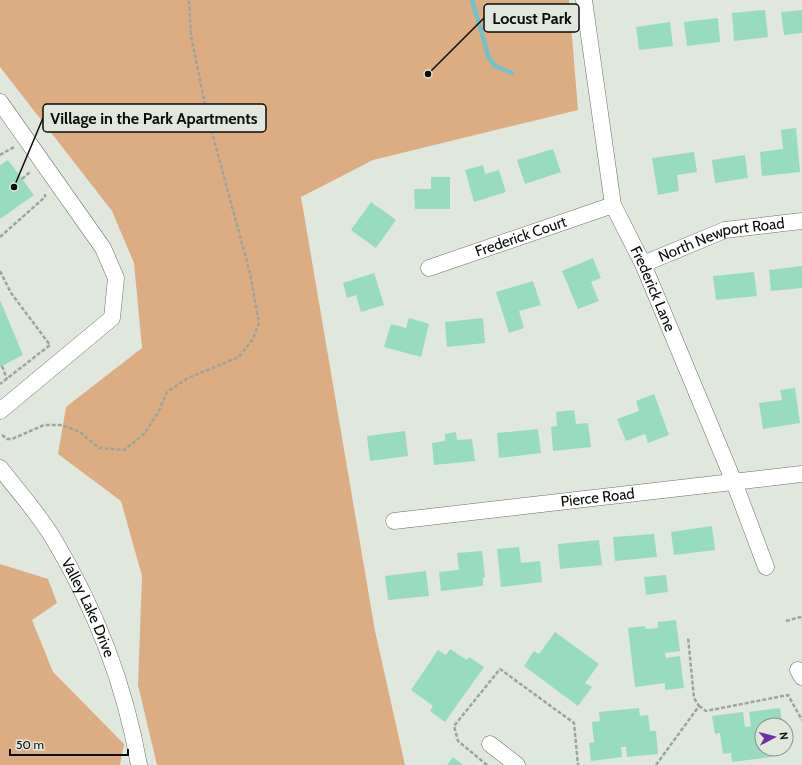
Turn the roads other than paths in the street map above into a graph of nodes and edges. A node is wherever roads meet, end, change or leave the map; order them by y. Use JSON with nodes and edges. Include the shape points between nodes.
{"nodes":[{"id":1,"x":584,"y":0,"type":"edge"},
{"id":2,"x":0,"y":102,"type":"edge"},
{"id":3,"x":613,"y":205,"type":"junction"},
{"id":4,"x":802,"y":221,"type":"edge"},
{"id":5,"x":643,"y":264,"type":"junction"},
{"id":6,"x":429,"y":268,"type":"dead end"},
{"id":7,"x":0,"y":411,"type":"edge"},
{"id":8,"x":0,"y":468,"type":"edge"},
{"id":9,"x":802,"y":474,"type":"edge"},
{"id":10,"x":734,"y":482,"type":"junction"},
{"id":11,"x":394,"y":521,"type":"dead end"},
{"id":12,"x":766,"y":567,"type":"dead end"},
{"id":13,"x":490,"y":744,"type":"dead end"},
{"id":14,"x":139,"y":765,"type":"edge"},
{"id":15,"x":517,"y":765,"type":"edge"}],
"edges":[{"from":1,"to":3,"type":"street","name":"Frederick Lane"},
{"from":2,"to":7,"type":"street","via":[[103,248],[116,278],[112,318]]},
{"from":3,"to":5,"type":"street","name":"Frederick Lane"},
{"from":3,"to":6,"type":"street","name":"Frederick Court"},
{"from":4,"to":5,"type":"street","name":"North Newport Road","via":[[725,230]]},
{"from":5,"to":10,"type":"street","name":"Frederick Lane"},
{"from":8,"to":14,"type":"street","name":"Valley Lake Drive","via":[[53,537],[88,601],[119,679]]},
{"from":9,"to":10,"type":"street","name":"Pierce Road"},
{"from":10,"to":11,"type":"street","name":"Pierce Road"},
{"from":10,"to":12,"type":"street","name":"Frederick Lane"},
{"from":13,"to":15,"type":"street"}]}
